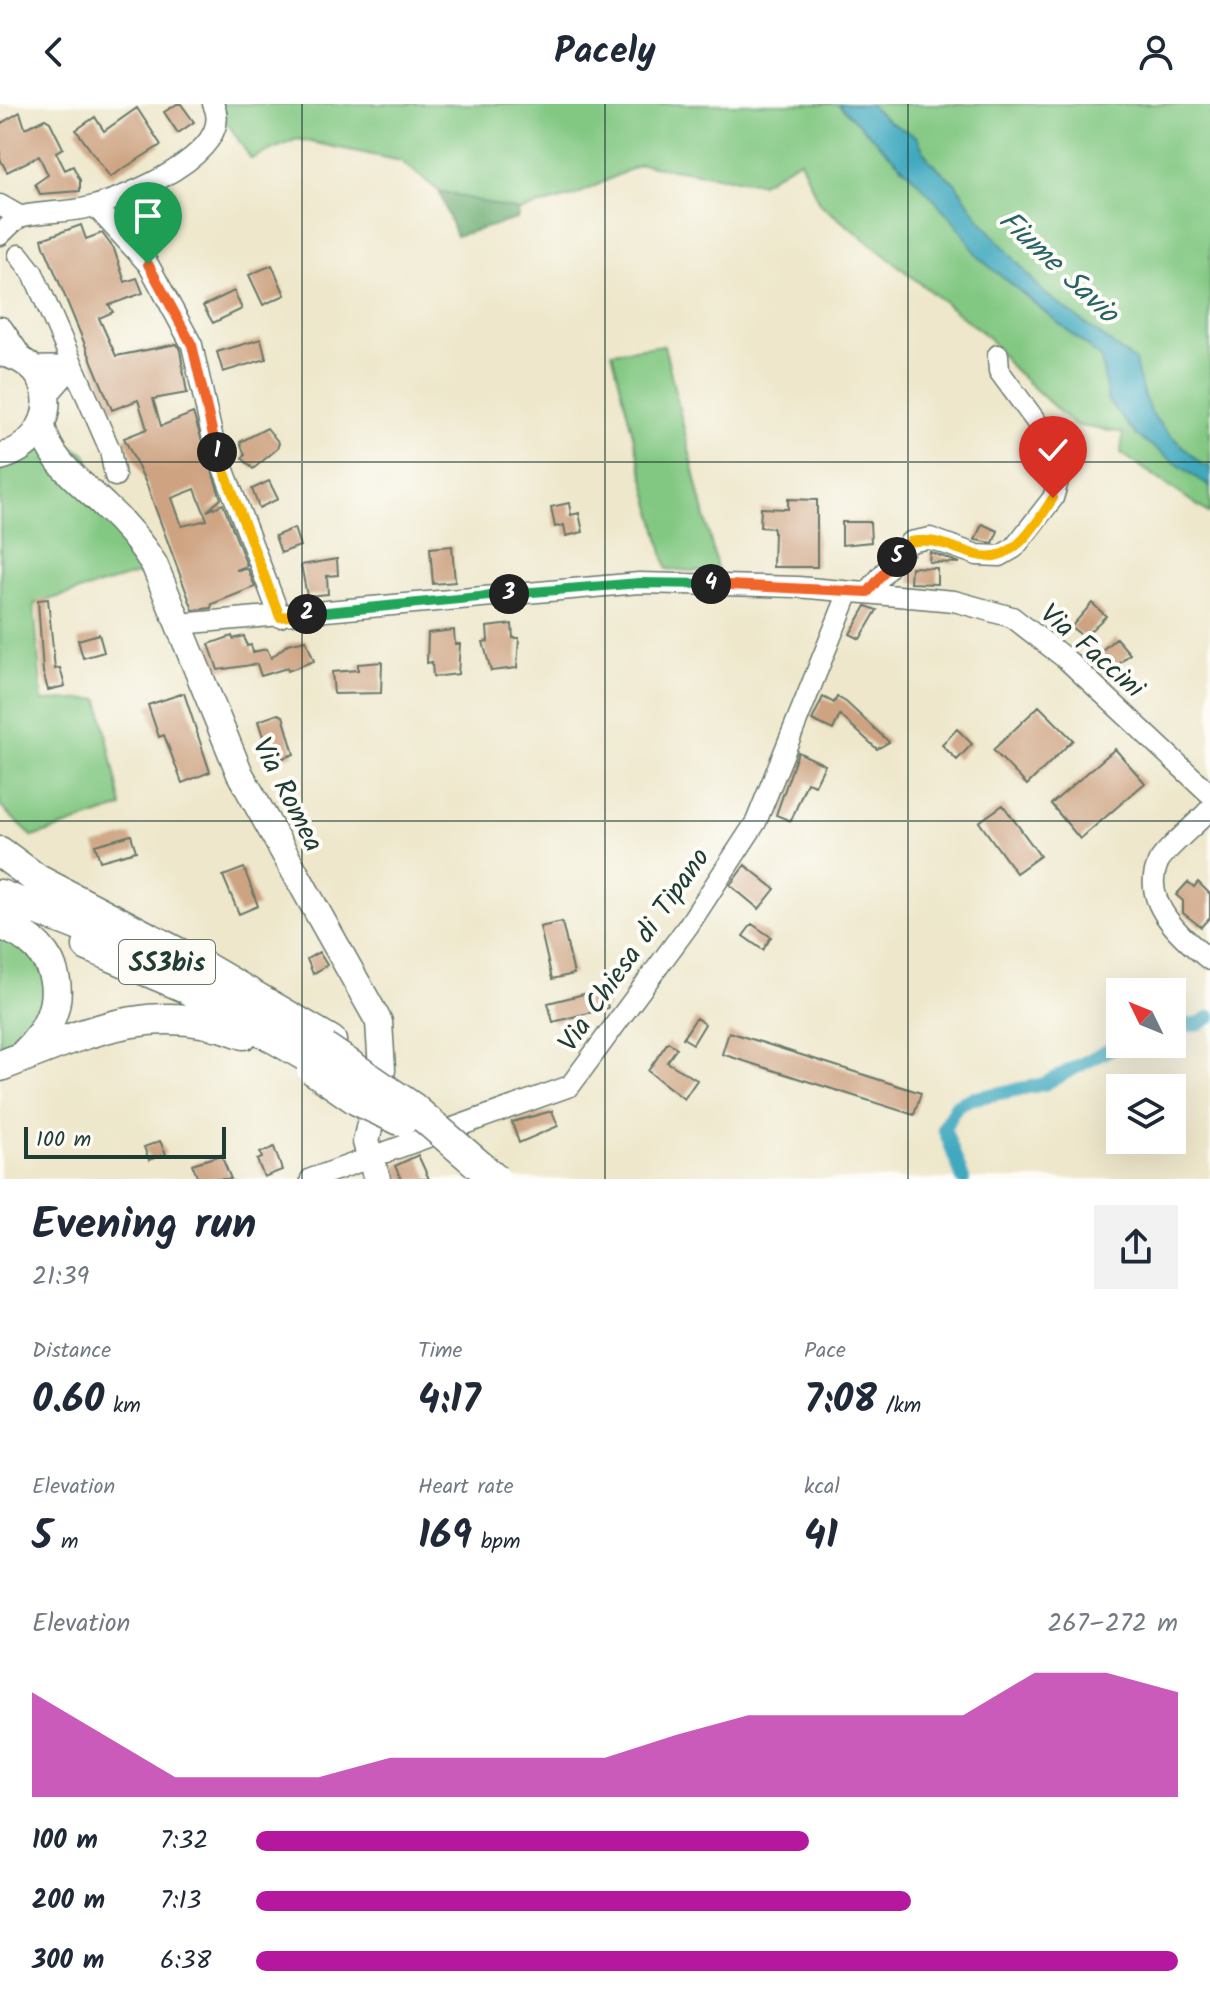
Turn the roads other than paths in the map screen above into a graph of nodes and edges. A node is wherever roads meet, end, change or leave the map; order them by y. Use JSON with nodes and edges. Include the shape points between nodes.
{"nodes":[{"id":1,"x":213,"y":104,"type":"edge"},
{"id":2,"x":0,"y":205,"type":"edge"},
{"id":3,"x":95,"y":206,"type":"junction"},
{"id":4,"x":21,"y":217,"type":"junction"},
{"id":5,"x":0,"y":235,"type":"edge"},
{"id":6,"x":19,"y":255,"type":"dead end"},
{"id":7,"x":0,"y":330,"type":"edge"},
{"id":8,"x":998,"y":355,"type":"dead end"},
{"id":9,"x":16,"y":359,"type":"edge"},
{"id":10,"x":73,"y":366,"type":"junction"},
{"id":11,"x":46,"y":397,"type":"junction"},
{"id":12,"x":42,"y":426,"type":"junction"},
{"id":13,"x":8,"y":454,"type":"edge"},
{"id":14,"x":59,"y":464,"type":"junction"},
{"id":15,"x":115,"y":476,"type":"dead end"},
{"id":16,"x":858,"y":592,"type":"junction"},
{"id":17,"x":280,"y":617,"type":"junction"},
{"id":18,"x":180,"y":624,"type":"junction"},
{"id":19,"x":1210,"y":794,"type":"edge"},
{"id":20,"x":1210,"y":809,"type":"edge"},
{"id":21,"x":0,"y":852,"type":"edge"},
{"id":22,"x":0,"y":895,"type":"edge"},
{"id":23,"x":0,"y":912,"type":"edge"},
{"id":24,"x":0,"y":924,"type":"edge"},
{"id":25,"x":1210,"y":960,"type":"edge"},
{"id":26,"x":321,"y":1055,"type":"junction"},
{"id":27,"x":10,"y":1062,"type":"edge"},
{"id":28,"x":408,"y":1115,"type":"junction"},
{"id":29,"x":374,"y":1169,"type":"edge"},
{"id":30,"x":311,"y":1179,"type":"edge"},
{"id":31,"x":470,"y":1179,"type":"edge"},
{"id":32,"x":495,"y":1179,"type":"edge"}],
"edges":[{"from":1,"to":3,"type":"street","via":[[218,127],[202,149],[148,185]]},
{"from":2,"to":4,"type":"street"},
{"from":3,"to":4,"type":"street"},
{"from":3,"to":17,"type":"street","via":[[148,264],[192,345],[214,444]]},
{"from":4,"to":5,"type":"street"},
{"from":6,"to":10,"type":"street","via":[[33,273]]},
{"from":7,"to":9,"type":"main road"},
{"from":8,"to":16,"type":"street","name":"Via Chiesa di Tipano","via":[[999,371],[1054,446],[1061,471],[1053,498],[1007,553],[993,557],[930,538],[910,542]]},
{"from":9,"to":10,"type":"street"},
{"from":9,"to":11,"type":"main road"},
{"from":10,"to":11,"type":"street"},
{"from":10,"to":15,"type":"street","via":[[110,450]]},
{"from":11,"to":12,"type":"main road"},
{"from":12,"to":13,"type":"main road","name":"Via Romea","via":[[32,441]]},
{"from":12,"to":14,"type":"main road","name":"Via Romea"},
{"from":13,"to":14,"type":"main road","name":"Via Romea"},
{"from":14,"to":18,"type":"main road","name":"Via Romea","via":[[138,539]]},
{"from":16,"to":17,"type":"street","name":"Via Faccini","via":[[639,583]]},
{"from":16,"to":19,"type":"street","name":"Via Faccini","via":[[954,601],[1012,617],[1066,659]]},
{"from":16,"to":29,"type":"street","name":"Via Chiesa di Tipano","via":[[756,822],[688,926],[570,1086]]},
{"from":17,"to":18,"type":"street","name":"Via Faccini"},
{"from":18,"to":29,"type":"main road","name":"Via Romea","via":[[240,774],[379,1022],[382,1070],[366,1142]]},
{"from":20,"to":25,"type":"street","via":[[1158,861],[1153,888],[1173,929]]},
{"from":21,"to":26,"type":"highway","via":[[38,880],[199,964]]},
{"from":22,"to":26,"type":"highway","number":"SS3bis","via":[[192,973]]},
{"from":23,"to":26,"type":"highway","number":"SS3bis","via":[[185,987]]},
{"from":24,"to":27,"type":"highway","via":[[35,945],[51,969],[58,994],[45,1035]]},
{"from":26,"to":27,"type":"highway","via":[[181,1019],[110,1024]]},
{"from":26,"to":28,"type":"highway","bridge":true,"via":[[377,1072]]},
{"from":28,"to":31,"type":"highway"},
{"from":28,"to":32,"type":"highway","bridge":true},
{"from":29,"to":30,"type":"street","name":"Via Chiesa di Tipano"}]}
